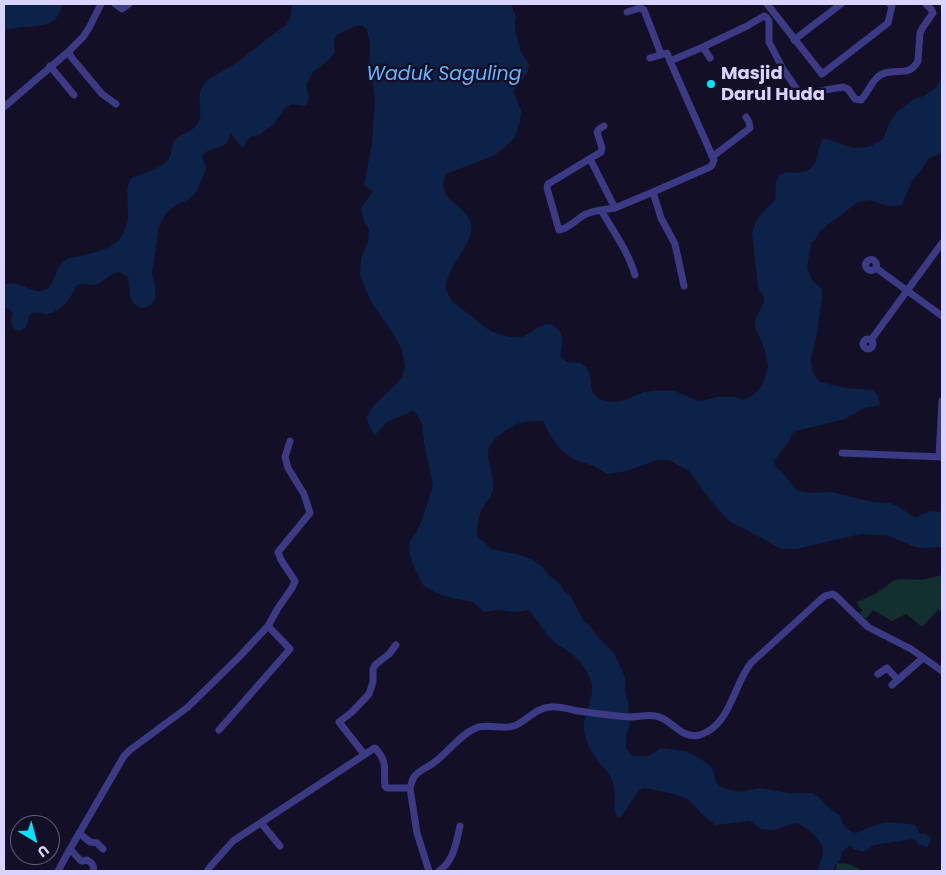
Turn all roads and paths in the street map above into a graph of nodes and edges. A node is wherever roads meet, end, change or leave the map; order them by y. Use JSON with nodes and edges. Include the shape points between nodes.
{"nodes":[{"id":1,"x":101,"y":4,"type":"edge"},
{"id":2,"x":115,"y":4,"type":"edge"},
{"id":3,"x":129,"y":4,"type":"edge"},
{"id":4,"x":768,"y":4,"type":"edge"},
{"id":5,"x":842,"y":4,"type":"edge"},
{"id":6,"x":890,"y":4,"type":"edge"},
{"id":7,"x":926,"y":4,"type":"edge"},
{"id":8,"x":627,"y":12,"type":"dead end"},
{"id":9,"x":794,"y":40,"type":"junction"},
{"id":10,"x":704,"y":47,"type":"junction"},
{"id":11,"x":68,"y":52,"type":"junction"},
{"id":12,"x":661,"y":54,"type":"junction"},
{"id":13,"x":650,"y":58,"type":"dead end"},
{"id":14,"x":710,"y":58,"type":"dead end"},
{"id":15,"x":670,"y":61,"type":"junction"},
{"id":16,"x":50,"y":66,"type":"junction"},
{"id":17,"x":74,"y":95,"type":"dead end"},
{"id":18,"x":116,"y":104,"type":"dead end"},
{"id":19,"x":4,"y":107,"type":"edge"},
{"id":20,"x":746,"y":117,"type":"dead end"},
{"id":21,"x":604,"y":126,"type":"dead end"},
{"id":22,"x":712,"y":157,"type":"junction"},
{"id":23,"x":590,"y":159,"type":"junction"},
{"id":24,"x":653,"y":192,"type":"junction"},
{"id":25,"x":615,"y":208,"type":"junction"},
{"id":26,"x":601,"y":210,"type":"junction"},
{"id":27,"x":942,"y":243,"type":"edge"},
{"id":28,"x":876,"y":268,"type":"dead end"},
{"id":29,"x":635,"y":275,"type":"dead end"},
{"id":30,"x":684,"y":286,"type":"dead end"},
{"id":31,"x":907,"y":290,"type":"junction"},
{"id":32,"x":942,"y":316,"type":"edge"},
{"id":33,"x":870,"y":340,"type":"dead end"},
{"id":34,"x":942,"y":401,"type":"edge"},
{"id":35,"x":942,"y":407,"type":"edge"},
{"id":36,"x":290,"y":441,"type":"dead end"},
{"id":37,"x":842,"y":453,"type":"dead end"},
{"id":38,"x":941,"y":457,"type":"edge"},
{"id":39,"x":268,"y":626,"type":"junction"},
{"id":40,"x":396,"y":645,"type":"dead end"},
{"id":41,"x":922,"y":658,"type":"junction"},
{"id":42,"x":942,"y":671,"type":"edge"},
{"id":43,"x":878,"y":674,"type":"dead end"},
{"id":44,"x":219,"y":730,"type":"dead end"},
{"id":45,"x":364,"y":754,"type":"junction"},
{"id":46,"x":410,"y":788,"type":"junction"},
{"id":47,"x":261,"y":823,"type":"junction"},
{"id":48,"x":460,"y":826,"type":"dead end"},
{"id":49,"x":79,"y":832,"type":"junction"},
{"id":50,"x":280,"y":846,"type":"dead end"},
{"id":51,"x":70,"y":849,"type":"junction"},
{"id":52,"x":103,"y":850,"type":"dead end"},
{"id":53,"x":58,"y":871,"type":"edge"},
{"id":54,"x":93,"y":871,"type":"edge"},
{"id":55,"x":207,"y":871,"type":"edge"},
{"id":56,"x":429,"y":871,"type":"edge"},
{"id":57,"x":439,"y":871,"type":"edge"}],
"edges":[{"from":1,"to":11,"type":"street","via":[[89,28]]},
{"from":2,"to":3,"type":"street","via":[[122,9]]},
{"from":4,"to":9,"type":"street"},
{"from":5,"to":9,"type":"street"},
{"from":6,"to":9,"type":"street","via":[[888,23],[822,74]]},
{"from":7,"to":10,"type":"street","via":[[932,13],[920,33],[916,65],[907,71],[883,73],[861,100],[855,99],[844,87],[802,94],[798,91],[769,42],[769,21],[765,17]]},
{"from":8,"to":12,"type":"street","via":[[644,10]]},
{"from":10,"to":14,"type":"street"},
{"from":10,"to":15,"type":"street"},
{"from":11,"to":16,"type":"street"},
{"from":11,"to":18,"type":"street","via":[[102,94]]},
{"from":12,"to":13,"type":"street"},
{"from":12,"to":15,"type":"street","via":[[667,53]]},
{"from":15,"to":22,"type":"street"},
{"from":16,"to":17,"type":"street"},
{"from":16,"to":19,"type":"street"},
{"from":20,"to":22,"type":"street","via":[[750,128]]},
{"from":21,"to":23,"type":"street","via":[[597,132],[602,150]]},
{"from":22,"to":24,"type":"street","via":[[710,167]]},
{"from":23,"to":25,"type":"street"},
{"from":23,"to":26,"type":"street","via":[[548,184],[547,190],[559,230],[592,211]]},
{"from":24,"to":25,"type":"street"},
{"from":24,"to":30,"type":"street","via":[[661,218],[675,244]]},
{"from":25,"to":26,"type":"street"},
{"from":26,"to":29,"type":"street"},
{"from":27,"to":31,"type":"street"},
{"from":28,"to":31,"type":"street"},
{"from":31,"to":32,"type":"street"},
{"from":31,"to":33,"type":"street"},
{"from":34,"to":35,"type":"street"},
{"from":35,"to":38,"type":"street"},
{"from":36,"to":39,"type":"street","via":[[285,457],[288,468],[304,494],[310,513],[278,552],[295,581]]},
{"from":37,"to":38,"type":"street"},
{"from":39,"to":44,"type":"street","via":[[290,649]]},
{"from":39,"to":49,"type":"street","via":[[188,707],[124,756]]},
{"from":40,"to":45,"type":"street","via":[[375,665],[369,694],[339,722]]},
{"from":41,"to":42,"type":"street"},
{"from":41,"to":43,"type":"street","via":[[895,682],[887,668]]},
{"from":41,"to":46,"type":"street","via":[[868,626],[836,596],[829,594],[751,663],[726,713],[707,732],[690,736],[655,716],[632,717],[553,707],[539,710],[514,726],[483,726],[469,732],[419,772]]},
{"from":45,"to":46,"type":"street","via":[[375,748],[380,754],[386,768],[386,787]]},
{"from":45,"to":47,"type":"street"},
{"from":46,"to":56,"type":"street","via":[[417,833]]},
{"from":47,"to":50,"type":"street"},
{"from":47,"to":55,"type":"street","via":[[230,844]]},
{"from":48,"to":57,"type":"street","via":[[452,856]]},
{"from":49,"to":51,"type":"street"},
{"from":49,"to":52,"type":"street"},
{"from":51,"to":53,"type":"street"},
{"from":51,"to":54,"type":"street","via":[[80,860],[92,864]]}]}
